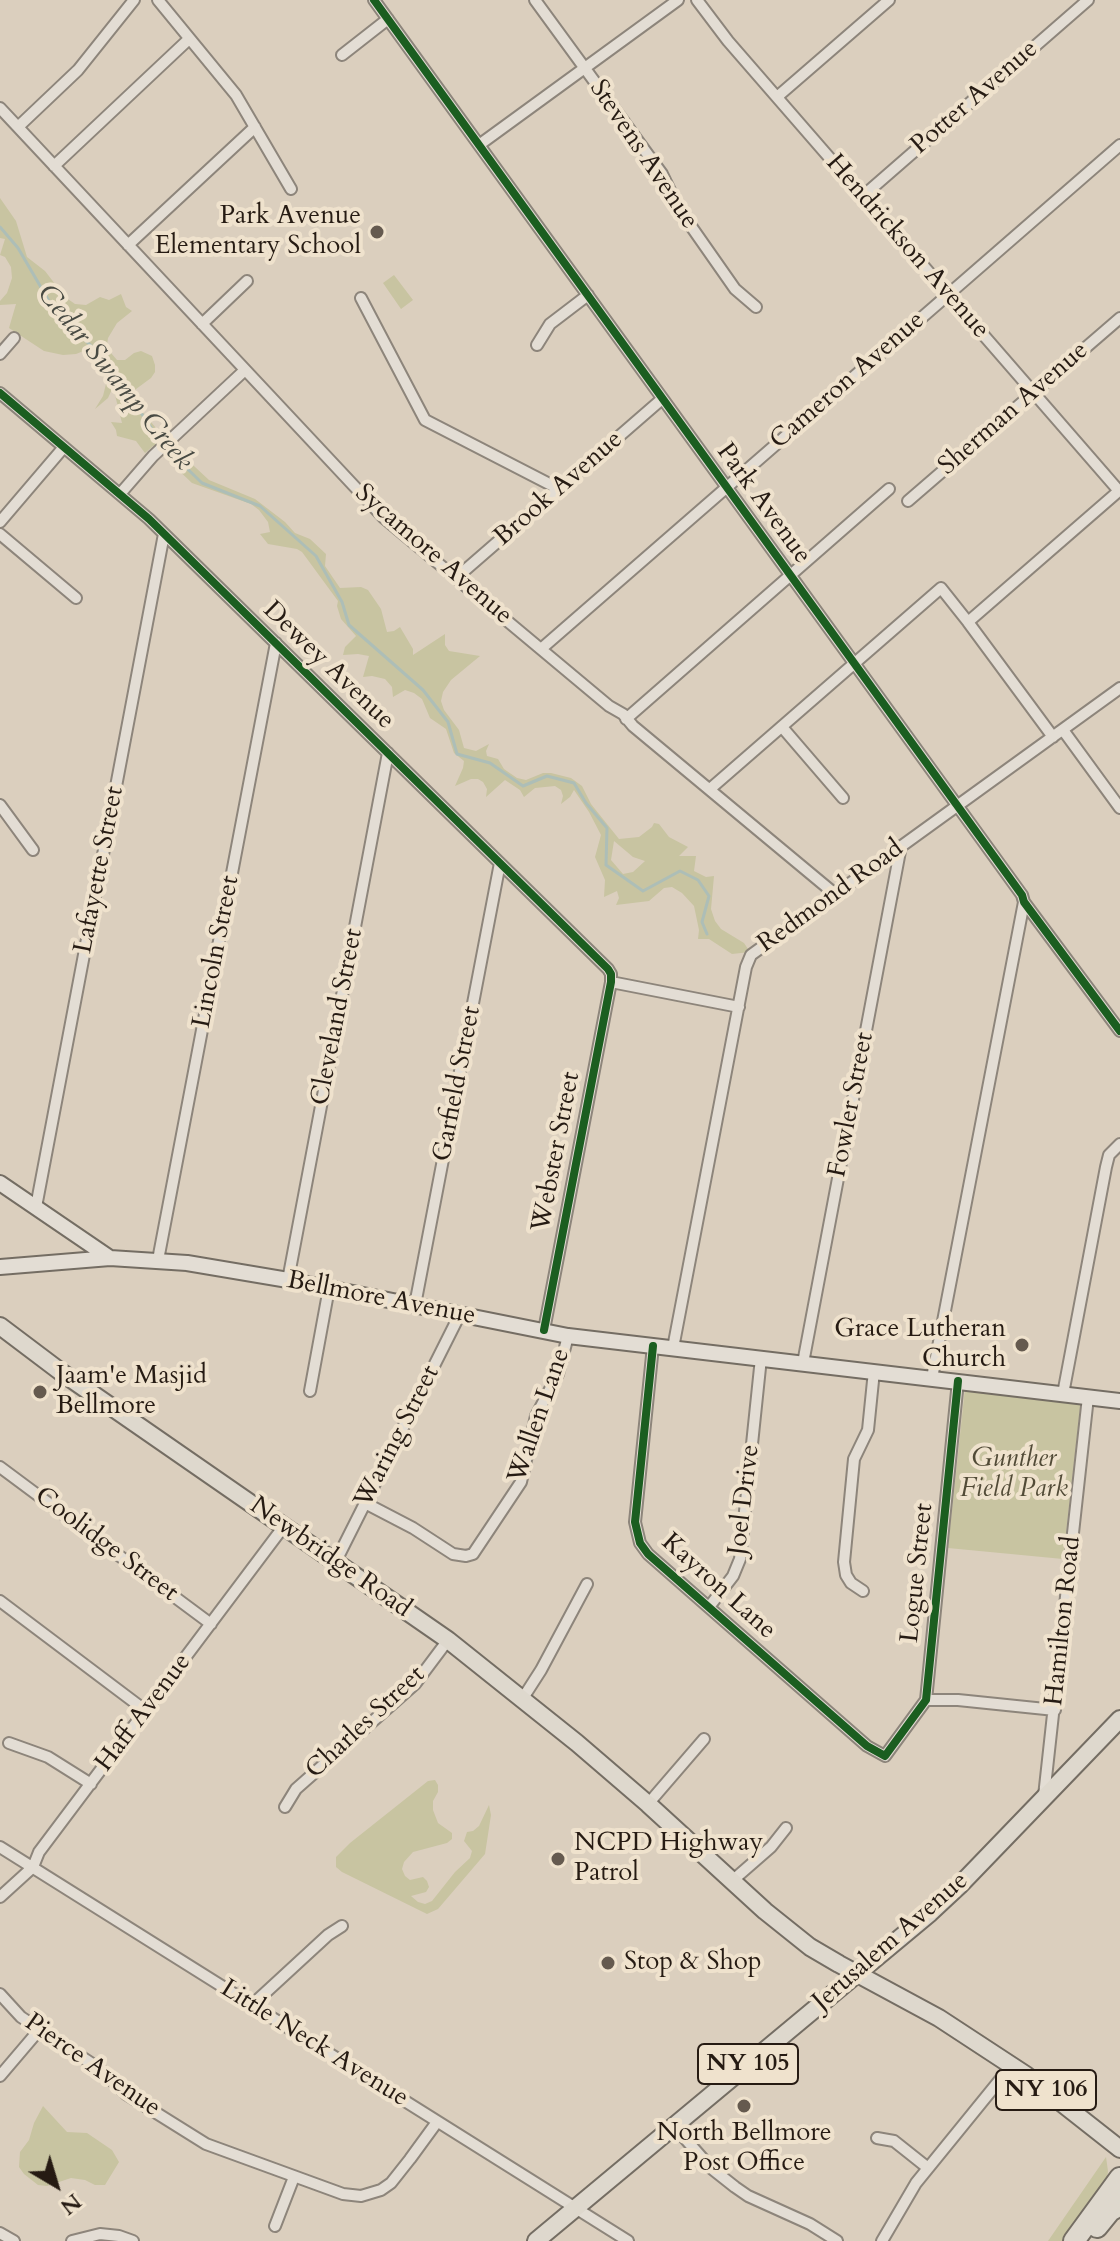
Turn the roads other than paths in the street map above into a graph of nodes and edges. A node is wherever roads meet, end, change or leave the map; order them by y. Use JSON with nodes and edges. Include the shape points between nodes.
{"nodes":[{"id":1,"x":134,"y":0,"type":"edge"},
{"id":2,"x":158,"y":0,"type":"edge"},
{"id":3,"x":374,"y":0,"type":"edge"},
{"id":4,"x":535,"y":0,"type":"edge"},
{"id":5,"x":678,"y":0,"type":"edge"},
{"id":6,"x":697,"y":0,"type":"edge"},
{"id":7,"x":889,"y":0,"type":"edge"},
{"id":8,"x":1088,"y":0,"type":"edge"},
{"id":9,"x":388,"y":19,"type":"junction"},
{"id":10,"x":189,"y":39,"type":"junction"},
{"id":11,"x":342,"y":55,"type":"dead end"},
{"id":12,"x":584,"y":68,"type":"junction"},
{"id":13,"x":777,"y":97,"type":"junction"},
{"id":14,"x":0,"y":108,"type":"edge"},
{"id":15,"x":19,"y":126,"type":"junction"},
{"id":16,"x":255,"y":127,"type":"junction"},
{"id":17,"x":479,"y":145,"type":"junction"},
{"id":18,"x":1120,"y":145,"type":"edge"},
{"id":19,"x":54,"y":166,"type":"junction"},
{"id":20,"x":291,"y":189,"type":"dead end"},
{"id":21,"x":863,"y":196,"type":"junction"},
{"id":22,"x":128,"y":245,"type":"junction"},
{"id":23,"x":247,"y":281,"type":"dead end"},
{"id":24,"x":948,"y":294,"type":"junction"},
{"id":25,"x":588,"y":295,"type":"junction"},
{"id":26,"x":361,"y":298,"type":"dead end"},
{"id":27,"x":756,"y":307,"type":"dead end"},
{"id":28,"x":1120,"y":318,"type":"edge"},
{"id":29,"x":202,"y":324,"type":"junction"},
{"id":30,"x":14,"y":338,"type":"dead end"},
{"id":31,"x":537,"y":345,"type":"dead end"},
{"id":32,"x":0,"y":354,"type":"edge"},
{"id":33,"x":245,"y":370,"type":"junction"},
{"id":34,"x":0,"y":393,"type":"edge"},
{"id":35,"x":1033,"y":393,"type":"junction"},
{"id":36,"x":662,"y":399,"type":"junction"},
{"id":37,"x":64,"y":447,"type":"junction"},
{"id":38,"x":726,"y":487,"type":"junction"},
{"id":39,"x":559,"y":489,"type":"junction"},
{"id":40,"x":889,"y":489,"type":"dead end"},
{"id":41,"x":1120,"y":491,"type":"edge"},
{"id":42,"x":120,"y":494,"type":"junction"},
{"id":43,"x":908,"y":501,"type":"dead end"},
{"id":44,"x":0,"y":522,"type":"edge"},
{"id":45,"x":0,"y":534,"type":"edge"},
{"id":46,"x":164,"y":534,"type":"junction"},
{"id":47,"x":790,"y":576,"type":"junction"},
{"id":48,"x":456,"y":578,"type":"junction"},
{"id":49,"x":76,"y":598,"type":"dead end"},
{"id":50,"x":968,"y":622,"type":"junction"},
{"id":51,"x":276,"y":643,"type":"junction"},
{"id":52,"x":541,"y":649,"type":"junction"},
{"id":53,"x":854,"y":664,"type":"junction"},
{"id":54,"x":1120,"y":688,"type":"edge"},
{"id":55,"x":626,"y":719,"type":"junction"},
{"id":56,"x":782,"y":727,"type":"junction"},
{"id":57,"x":1063,"y":730,"type":"junction"},
{"id":58,"x":1053,"y":737,"type":"junction"},
{"id":59,"x":388,"y":753,"type":"junction"},
{"id":60,"x":710,"y":789,"type":"junction"},
{"id":61,"x":843,"y":798,"type":"dead end"},
{"id":62,"x":0,"y":805,"type":"edge"},
{"id":63,"x":957,"y":806,"type":"junction"},
{"id":64,"x":1120,"y":808,"type":"edge"},
{"id":65,"x":901,"y":846,"type":"junction"},
{"id":66,"x":33,"y":850,"type":"dead end"},
{"id":67,"x":500,"y":863,"type":"junction"},
{"id":68,"x":835,"y":894,"type":"junction"},
{"id":69,"x":1024,"y":902,"type":"junction"},
{"id":70,"x":611,"y":982,"type":"junction"},
{"id":71,"x":739,"y":1007,"type":"junction"},
{"id":72,"x":1120,"y":1031,"type":"edge"},
{"id":73,"x":1120,"y":1144,"type":"edge"},
{"id":74,"x":0,"y":1183,"type":"edge"},
{"id":75,"x":36,"y":1207,"type":"junction"},
{"id":76,"x":110,"y":1258,"type":"junction"},
{"id":77,"x":158,"y":1260,"type":"junction"},
{"id":78,"x":0,"y":1267,"type":"edge"},
{"id":79,"x":288,"y":1280,"type":"junction"},
{"id":80,"x":329,"y":1288,"type":"junction"},
{"id":81,"x":415,"y":1305,"type":"junction"},
{"id":82,"x":460,"y":1314,"type":"junction"},
{"id":83,"x":0,"y":1326,"type":"edge"},
{"id":84,"x":544,"y":1330,"type":"junction"},
{"id":85,"x":568,"y":1336,"type":"junction"},
{"id":86,"x":653,"y":1346,"type":"junction"},
{"id":87,"x":673,"y":1348,"type":"junction"},
{"id":88,"x":761,"y":1358,"type":"junction"},
{"id":89,"x":803,"y":1363,"type":"junction"},
{"id":90,"x":874,"y":1371,"type":"junction"},
{"id":91,"x":932,"y":1378,"type":"junction"},
{"id":92,"x":958,"y":1381,"type":"junction"},
{"id":93,"x":310,"y":1391,"type":"dead end"},
{"id":94,"x":1063,"y":1394,"type":"junction"},
{"id":95,"x":1088,"y":1397,"type":"junction"},
{"id":96,"x":1120,"y":1401,"type":"edge"},
{"id":97,"x":0,"y":1467,"type":"edge"},
{"id":98,"x":365,"y":1503,"type":"junction"},
{"id":99,"x":284,"y":1526,"type":"junction"},
{"id":100,"x":336,"y":1561,"type":"junction"},
{"id":101,"x":587,"y":1584,"type":"dead end"},
{"id":102,"x":863,"y":1591,"type":"dead end"},
{"id":103,"x":0,"y":1601,"type":"edge"},
{"id":104,"x":709,"y":1607,"type":"junction"},
{"id":105,"x":211,"y":1624,"type":"junction"},
{"id":106,"x":448,"y":1640,"type":"junction"},
{"id":107,"x":523,"y":1698,"type":"junction"},
{"id":108,"x":926,"y":1700,"type":"junction"},
{"id":109,"x":1055,"y":1710,"type":"junction"},
{"id":110,"x":146,"y":1711,"type":"junction"},
{"id":111,"x":1120,"y":1719,"type":"edge"},
{"id":112,"x":704,"y":1739,"type":"dead end"},
{"id":113,"x":9,"y":1743,"type":"dead end"},
{"id":114,"x":91,"y":1784,"type":"junction"},
{"id":115,"x":1044,"y":1797,"type":"junction"},
{"id":116,"x":648,"y":1804,"type":"junction"},
{"id":117,"x":285,"y":1807,"type":"dead end"},
{"id":118,"x":786,"y":1828,"type":"dead end"},
{"id":119,"x":0,"y":1847,"type":"edge"},
{"id":120,"x":33,"y":1867,"type":"junction"},
{"id":121,"x":732,"y":1881,"type":"junction"},
{"id":122,"x":0,"y":1897,"type":"edge"},
{"id":123,"x":342,"y":1926,"type":"dead end"},
{"id":124,"x":858,"y":1974,"type":"junction"},
{"id":125,"x":0,"y":1994,"type":"edge"},
{"id":126,"x":252,"y":2005,"type":"junction"},
{"id":127,"x":40,"y":2029,"type":"junction"},
{"id":128,"x":1012,"y":2065,"type":"junction"},
{"id":129,"x":0,"y":2076,"type":"edge"},
{"id":130,"x":437,"y":2122,"type":"junction"},
{"id":131,"x":674,"y":2126,"type":"junction"},
{"id":132,"x":877,"y":2138,"type":"dead end"},
{"id":133,"x":1120,"y":2149,"type":"edge"},
{"id":134,"x":928,"y":2168,"type":"junction"},
{"id":135,"x":294,"y":2177,"type":"junction"},
{"id":136,"x":1120,"y":2178,"type":"edge"},
{"id":137,"x":1120,"y":2205,"type":"edge"},
{"id":138,"x":574,"y":2208,"type":"junction"},
{"id":139,"x":275,"y":2226,"type":"dead end"},
{"id":140,"x":0,"y":2233,"type":"edge"},
{"id":141,"x":14,"y":2241,"type":"edge"},
{"id":142,"x":72,"y":2241,"type":"edge"},
{"id":143,"x":133,"y":2241,"type":"edge"},
{"id":144,"x":536,"y":2241,"type":"edge"},
{"id":145,"x":628,"y":2241,"type":"edge"},
{"id":146,"x":837,"y":2241,"type":"edge"},
{"id":147,"x":882,"y":2241,"type":"edge"},
{"id":148,"x":1074,"y":2241,"type":"edge"},
{"id":149,"x":1090,"y":2241,"type":"edge"}],
"edges":[{"from":1,"to":15,"type":"street","via":[[78,70]]},
{"from":2,"to":10,"type":"street"},
{"from":3,"to":9,"type":"street","name":"Park Avenue"},
{"from":4,"to":12,"type":"street","name":"Stevens Avenue"},
{"from":5,"to":12,"type":"street"},
{"from":6,"to":13,"type":"street","name":"Hendrickson Avenue"},
{"from":7,"to":13,"type":"street"},
{"from":8,"to":21,"type":"street","name":"Potter Avenue"},
{"from":9,"to":11,"type":"street"},
{"from":9,"to":17,"type":"street","name":"Park Avenue"},
{"from":10,"to":16,"type":"street"},
{"from":10,"to":19,"type":"street"},
{"from":12,"to":17,"type":"street"},
{"from":12,"to":27,"type":"street","name":"Stevens Avenue","via":[[662,174],[679,209],[735,289]]},
{"from":13,"to":21,"type":"street","name":"Hendrickson Avenue"},
{"from":14,"to":15,"type":"street","name":"Sycamore Avenue"},
{"from":15,"to":19,"type":"street","name":"Sycamore Avenue"},
{"from":16,"to":20,"type":"street"},
{"from":16,"to":22,"type":"street"},
{"from":17,"to":25,"type":"street","name":"Park Avenue"},
{"from":18,"to":24,"type":"street","name":"Cameron Avenue"},
{"from":19,"to":22,"type":"street","name":"Sycamore Avenue"},
{"from":21,"to":24,"type":"street","name":"Hendrickson Avenue"},
{"from":22,"to":29,"type":"street","name":"Sycamore Avenue"},
{"from":23,"to":29,"type":"street"},
{"from":24,"to":35,"type":"street","name":"Hendrickson Avenue"},
{"from":24,"to":38,"type":"street","name":"Cameron Avenue"},
{"from":25,"to":31,"type":"street","via":[[550,324]]},
{"from":25,"to":36,"type":"street","name":"Park Avenue"},
{"from":26,"to":39,"type":"street","via":[[425,420]]},
{"from":28,"to":35,"type":"street","name":"Sherman Avenue"},
{"from":29,"to":33,"type":"street","name":"Sycamore Avenue"},
{"from":30,"to":32,"type":"street"},
{"from":33,"to":42,"type":"street"},
{"from":33,"to":48,"type":"street","name":"Sycamore Avenue","via":[[384,518]]},
{"from":34,"to":37,"type":"street","name":"Dewey Avenue"},
{"from":35,"to":41,"type":"street","name":"Hendrickson Avenue"},
{"from":35,"to":43,"type":"street","name":"Sherman Avenue"},
{"from":36,"to":38,"type":"street","name":"Park Avenue"},
{"from":36,"to":39,"type":"street","name":"Brook Avenue"},
{"from":37,"to":42,"type":"street","name":"Dewey Avenue"},
{"from":37,"to":44,"type":"street"},
{"from":38,"to":47,"type":"street","name":"Park Avenue"},
{"from":38,"to":52,"type":"street","name":"Cameron Avenue"},
{"from":39,"to":48,"type":"street","name":"Brook Avenue"},
{"from":40,"to":47,"type":"street"},
{"from":41,"to":50,"type":"street"},
{"from":42,"to":46,"type":"street","name":"Dewey Avenue"},
{"from":45,"to":49,"type":"street"},
{"from":46,"to":51,"type":"street","name":"Dewey Avenue"},
{"from":46,"to":75,"type":"street","name":"Lafayette Street"},
{"from":47,"to":53,"type":"street","name":"Park Avenue"},
{"from":47,"to":55,"type":"street"},
{"from":48,"to":52,"type":"street","name":"Sycamore Avenue"},
{"from":50,"to":53,"type":"street","via":[[941,588]]},
{"from":50,"to":58,"type":"street"},
{"from":51,"to":59,"type":"street","name":"Dewey Avenue"},
{"from":51,"to":77,"type":"street","name":"Lincoln Street"},
{"from":52,"to":55,"type":"street","name":"Sycamore Avenue"},
{"from":53,"to":56,"type":"street"},
{"from":53,"to":63,"type":"street","name":"Park Avenue"},
{"from":54,"to":57,"type":"street","name":"Redmond Road"},
{"from":55,"to":60,"type":"street","name":"Sycamore Avenue"},
{"from":56,"to":60,"type":"street"},
{"from":56,"to":61,"type":"street"},
{"from":57,"to":58,"type":"street","name":"Redmond Road"},
{"from":57,"to":64,"type":"street"},
{"from":58,"to":63,"type":"street","name":"Redmond Road"},
{"from":59,"to":67,"type":"street","name":"Dewey Avenue"},
{"from":59,"to":79,"type":"street","name":"Cleveland Street"},
{"from":60,"to":68,"type":"street","name":"Sycamore Avenue"},
{"from":62,"to":66,"type":"street"},
{"from":63,"to":65,"type":"street","name":"Redmond Road"},
{"from":63,"to":69,"type":"street","name":"Park Avenue"},
{"from":65,"to":68,"type":"street","name":"Redmond Road"},
{"from":65,"to":89,"type":"street","name":"Fowler Street"},
{"from":67,"to":70,"type":"street","name":"Dewey Avenue","via":[[608,969]]},
{"from":67,"to":81,"type":"street","name":"Garfield Street"},
{"from":68,"to":71,"type":"street","name":"Redmond Road","via":[[751,955]]},
{"from":69,"to":72,"type":"street","name":"Park Avenue"},
{"from":69,"to":91,"type":"street"},
{"from":70,"to":71,"type":"street"},
{"from":70,"to":84,"type":"street","name":"Webster Street"},
{"from":71,"to":87,"type":"street","name":"Redmond Road"},
{"from":73,"to":94,"type":"street","via":[[1106,1167]]},
{"from":74,"to":75,"type":"main road"},
{"from":75,"to":76,"type":"main road"},
{"from":76,"to":77,"type":"main road","name":"Bellmore Avenue"},
{"from":76,"to":78,"type":"main road","name":"Bellmore Avenue"},
{"from":77,"to":79,"type":"main road","name":"Bellmore Avenue"},
{"from":79,"to":80,"type":"main road","name":"Bellmore Avenue"},
{"from":80,"to":81,"type":"main road","name":"Bellmore Avenue"},
{"from":80,"to":93,"type":"street"},
{"from":81,"to":82,"type":"main road","name":"Bellmore Avenue"},
{"from":82,"to":84,"type":"main road","name":"Bellmore Avenue"},
{"from":82,"to":98,"type":"street","name":"Waring Street"},
{"from":83,"to":99,"type":"main road","name":"Newbridge Road"},
{"from":84,"to":85,"type":"main road","name":"Bellmore Avenue"},
{"from":85,"to":86,"type":"main road","name":"Bellmore Avenue"},
{"from":85,"to":98,"type":"street","name":"Wallen Lane","via":[[558,1374],[536,1416],[521,1482],[473,1554],[453,1554]]},
{"from":86,"to":87,"type":"main road","name":"Bellmore Avenue"},
{"from":86,"to":104,"type":"street","name":"Kayron Lane","via":[[637,1534],[648,1554]]},
{"from":87,"to":88,"type":"main road","name":"Bellmore Avenue"},
{"from":88,"to":89,"type":"main road","name":"Bellmore Avenue"},
{"from":88,"to":104,"type":"street","name":"Joel Drive","via":[[740,1559]]},
{"from":89,"to":90,"type":"main road","name":"Bellmore Avenue"},
{"from":90,"to":91,"type":"main road","name":"Bellmore Avenue"},
{"from":90,"to":102,"type":"street","via":[[868,1430],[854,1459],[844,1562],[851,1583]]},
{"from":91,"to":92,"type":"main road","name":"Bellmore Avenue"},
{"from":92,"to":94,"type":"main road","name":"Bellmore Avenue"},
{"from":92,"to":108,"type":"street","name":"Logue Street"},
{"from":94,"to":95,"type":"main road","name":"Bellmore Avenue"},
{"from":95,"to":96,"type":"main road","name":"Bellmore Avenue"},
{"from":95,"to":109,"type":"street","name":"Hamilton Road"},
{"from":97,"to":105,"type":"street","name":"Coolidge Street"},
{"from":98,"to":100,"type":"street","name":"Waring Street"},
{"from":99,"to":100,"type":"main road","name":"Newbridge Road"},
{"from":99,"to":105,"type":"street","name":"Haff Avenue"},
{"from":100,"to":106,"type":"main road","name":"Newbridge Road"},
{"from":101,"to":107,"type":"street"},
{"from":103,"to":110,"type":"street"},
{"from":104,"to":108,"type":"street","name":"Kayron Lane","via":[[885,1756]]},
{"from":105,"to":110,"type":"street","name":"Haff Avenue"},
{"from":106,"to":107,"type":"main road","name":"Newbridge Road"},
{"from":106,"to":117,"type":"street","name":"Charles Street","via":[[415,1684],[296,1789]]},
{"from":107,"to":116,"type":"main road","name":"Newbridge Road"},
{"from":108,"to":109,"type":"street"},
{"from":109,"to":115,"type":"street","name":"Hamilton Road"},
{"from":110,"to":114,"type":"street","name":"Haff Avenue"},
{"from":111,"to":115,"type":"main road","name":"Jerusalem Avenue"},
{"from":112,"to":116,"type":"street"},
{"from":113,"to":114,"type":"street","via":[[48,1757]]},
{"from":114,"to":120,"type":"street","name":"Haff Avenue"},
{"from":115,"to":124,"type":"main road","name":"Jerusalem Avenue","via":[[959,1886]]},
{"from":116,"to":121,"type":"main road","name":"Newbridge Road"},
{"from":118,"to":121,"type":"street"},
{"from":119,"to":120,"type":"street","name":"Little Neck Avenue"},
{"from":120,"to":122,"type":"street","name":"Haff Avenue"},
{"from":120,"to":126,"type":"street","name":"Little Neck Avenue"},
{"from":121,"to":124,"type":"main road","name":"Newbridge Road","via":[[810,1947]]},
{"from":123,"to":126,"type":"street"},
{"from":124,"to":128,"type":"main road","name":"Newbridge Road","number":"NY 106"},
{"from":124,"to":131,"type":"main road","name":"Jerusalem Avenue","number":"NY 105"},
{"from":125,"to":127,"type":"street","name":"Pierce Avenue"},
{"from":126,"to":130,"type":"street","name":"Little Neck Avenue"},
{"from":127,"to":129,"type":"street"},
{"from":127,"to":135,"type":"street","name":"Pierce Avenue","via":[[100,2069],[126,2094],[218,2150]]},
{"from":128,"to":133,"type":"main road","name":"Newbridge Road","number":"NY 106"},
{"from":128,"to":134,"type":"street"},
{"from":130,"to":135,"type":"street","name":"Pierce Avenue","via":[[391,2183],[373,2194],[343,2194]]},
{"from":130,"to":138,"type":"street","name":"Little Neck Avenue"},
{"from":131,"to":138,"type":"main road","name":"Jerusalem Avenue","number":"NY 105"},
{"from":131,"to":146,"type":"street","via":[[735,2187]]},
{"from":132,"to":134,"type":"street","via":[[894,2141]]},
{"from":134,"to":147,"type":"street"},
{"from":135,"to":139,"type":"street"},
{"from":136,"to":148,"type":"highway"},
{"from":137,"to":149,"type":"highway","via":[[1101,2221]]},
{"from":138,"to":144,"type":"main road","name":"Jerusalem Avenue","number":"NY 105"},
{"from":138,"to":145,"type":"street","name":"Little Neck Avenue"},
{"from":140,"to":141,"type":"street"},
{"from":142,"to":143,"type":"street","via":[[100,2234]]}]}
